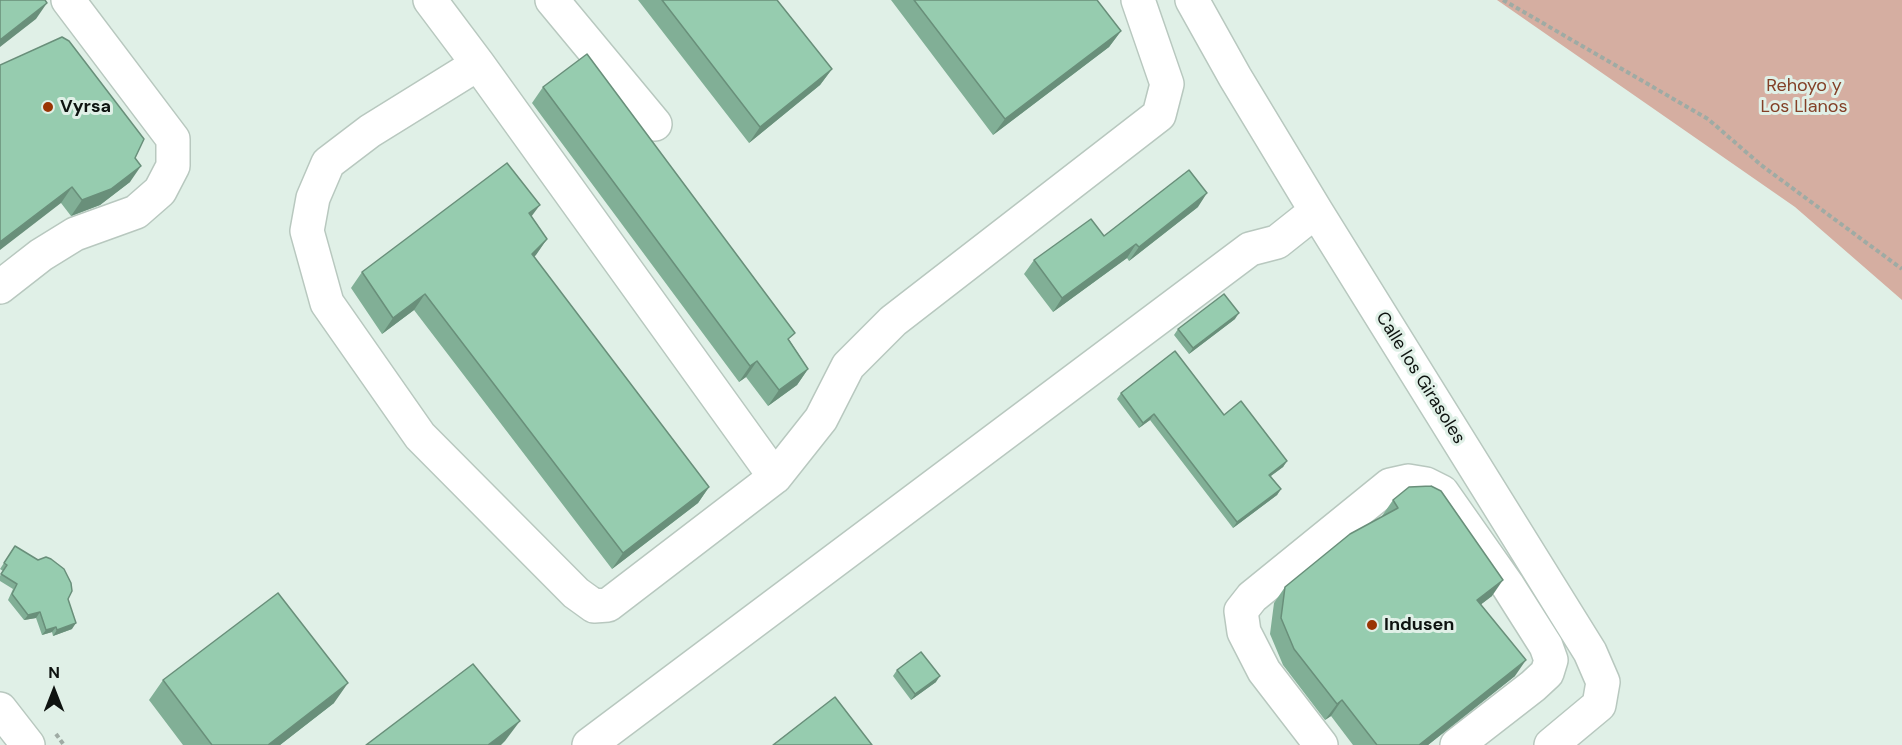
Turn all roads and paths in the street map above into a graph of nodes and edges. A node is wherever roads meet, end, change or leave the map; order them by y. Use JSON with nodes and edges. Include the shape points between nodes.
{"nodes":[{"id":1,"x":68,"y":0,"type":"edge"},
{"id":2,"x":430,"y":0,"type":"edge"},
{"id":3,"x":552,"y":0,"type":"edge"},
{"id":4,"x":1138,"y":0,"type":"edge"},
{"id":5,"x":1192,"y":0,"type":"edge"},
{"id":6,"x":1503,"y":0,"type":"edge"},
{"id":7,"x":478,"y":64,"type":"junction"},
{"id":8,"x":655,"y":124,"type":"dead end"},
{"id":9,"x":1316,"y":211,"type":"junction"},
{"id":10,"x":1902,"y":269,"type":"edge"},
{"id":11,"x":0,"y":287,"type":"edge"},
{"id":12,"x":775,"y":477,"type":"junction"},
{"id":13,"x":0,"y":710,"type":"edge"},
{"id":14,"x":28,"y":745,"type":"edge"},
{"id":15,"x":590,"y":745,"type":"edge"},
{"id":16,"x":1321,"y":745,"type":"edge"},
{"id":17,"x":1457,"y":745,"type":"edge"},
{"id":18,"x":1551,"y":745,"type":"edge"}],
"edges":[{"from":1,"to":11,"type":"street","via":[[173,139],[173,166],[160,192],[135,212],[75,234]]},
{"from":2,"to":7,"type":"street"},
{"from":3,"to":8,"type":"street"},
{"from":4,"to":12,"type":"street","via":[[1167,84],[1159,115],[893,321],[848,366],[821,419]]},
{"from":5,"to":9,"type":"street","name":"Calle los Girasoles"},
{"from":6,"to":10,"type":"path","via":[[1708,119],[1761,165]]},
{"from":7,"to":12,"type":"street"},
{"from":7,"to":12,"type":"street","via":[[370,131],[328,163],[313,198],[307,231],[327,303],[420,435],[576,593],[594,606],[608,605]]},
{"from":9,"to":15,"type":"street","via":[[1277,243],[1250,249]]},
{"from":9,"to":18,"type":"street","name":"Calle los Girasoles","via":[[1590,652],[1603,682],[1599,705]]},
{"from":13,"to":14,"type":"street"},
{"from":16,"to":17,"type":"street","via":[[1264,671],[1244,632],[1241,611],[1252,597],[1390,485],[1408,481],[1442,492],[1551,642],[1547,674]]}]}
